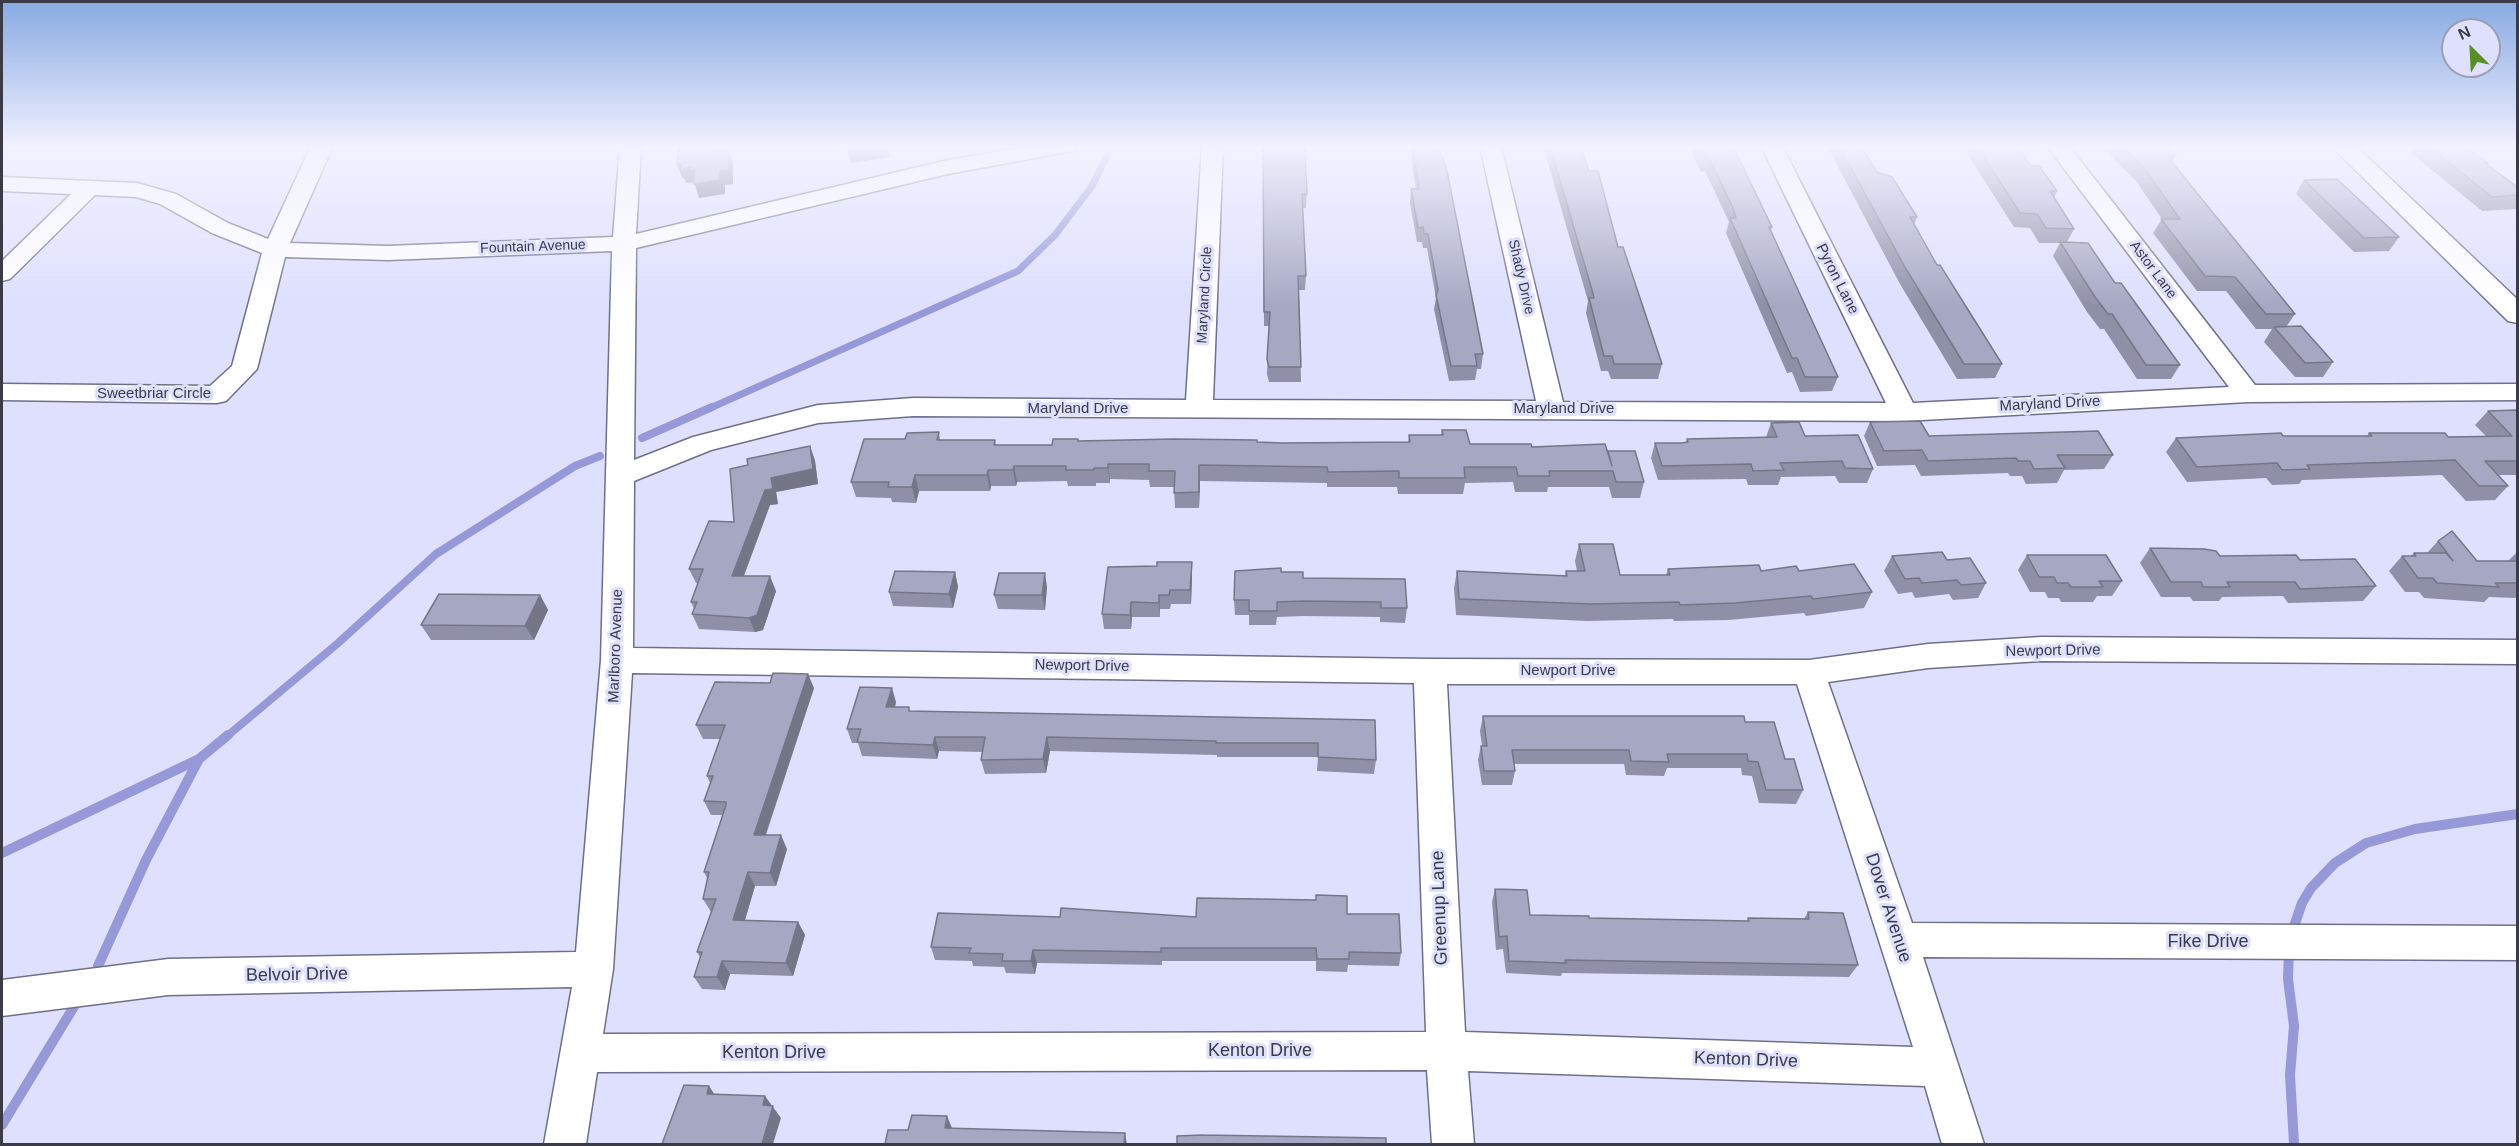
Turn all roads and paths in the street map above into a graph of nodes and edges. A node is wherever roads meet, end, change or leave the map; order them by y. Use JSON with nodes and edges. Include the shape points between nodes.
{"nodes":[{"id":1,"x":77,"y":199,"type":"edge"},
{"id":2,"x":169,"y":199,"type":"edge"},
{"id":3,"x":298,"y":199,"type":"edge"},
{"id":4,"x":627,"y":199,"type":"edge"},
{"id":5,"x":787,"y":199,"type":"edge"},
{"id":6,"x":1209,"y":199,"type":"edge"},
{"id":7,"x":1502,"y":199,"type":"edge"},
{"id":8,"x":1798,"y":199,"type":"edge"},
{"id":9,"x":2099,"y":199,"type":"edge"},
{"id":10,"x":2398,"y":199,"type":"edge"},
{"id":11,"x":624,"y":244,"type":"junction"},
{"id":12,"x":275,"y":250,"type":"junction"},
{"id":13,"x":2,"y":274,"type":"edge"},
{"id":14,"x":2517,"y":315,"type":"edge"},
{"id":15,"x":2,"y":392,"type":"edge"},
{"id":16,"x":2517,"y":392,"type":"edge"},
{"id":17,"x":2248,"y":394,"type":"junction"},
{"id":18,"x":1199,"y":408,"type":"junction"},
{"id":19,"x":1551,"y":409,"type":"junction"},
{"id":20,"x":1904,"y":412,"type":"junction"},
{"id":21,"x":621,"y":476,"type":"junction"},
{"id":22,"x":2517,"y":652,"type":"edge"},
{"id":23,"x":617,"y":660,"type":"junction"},
{"id":24,"x":1430,"y":671,"type":"junction"},
{"id":25,"x":1809,"y":672,"type":"junction"},
{"id":26,"x":1899,"y":940,"type":"junction"},
{"id":27,"x":2517,"y":943,"type":"edge"},
{"id":28,"x":594,"y":969,"type":"junction"},
{"id":29,"x":2,"y":998,"type":"edge"},
{"id":30,"x":1446,"y":1051,"type":"junction"},
{"id":31,"x":582,"y":1053,"type":"junction"},
{"id":32,"x":1938,"y":1067,"type":"junction"},
{"id":33,"x":565,"y":1144,"type":"edge"},
{"id":34,"x":1453,"y":1144,"type":"edge"},
{"id":35,"x":1963,"y":1144,"type":"edge"}],
"edges":[{"from":1,"to":13,"type":"street"},
{"from":2,"to":12,"type":"street","name":"Fountain Avenue","via":[[220,228]]},
{"from":3,"to":12,"type":"street","name":"Sweetbriar Circle"},
{"from":4,"to":11,"type":"street","name":"Marlboro Avenue"},
{"from":5,"to":11,"type":"street","name":"Fountain Avenue"},
{"from":6,"to":18,"type":"street","name":"Maryland Circle"},
{"from":7,"to":19,"type":"street","name":"Shady Drive"},
{"from":8,"to":20,"type":"street","name":"Pyron Lane"},
{"from":9,"to":17,"type":"street","name":"Astor Lane"},
{"from":10,"to":14,"type":"main road"},
{"from":11,"to":12,"type":"street","name":"Fountain Avenue","via":[[388,252]]},
{"from":11,"to":21,"type":"street","name":"Marlboro Avenue"},
{"from":12,"to":15,"type":"street","name":"Sweetbriar Circle","via":[[244,369],[217,395]]},
{"from":16,"to":17,"type":"street","name":"Maryland Drive"},
{"from":17,"to":20,"type":"street","name":"Maryland Drive"},
{"from":18,"to":19,"type":"street","name":"Maryland Drive"},
{"from":18,"to":21,"type":"street","name":"Maryland Drive","via":[[912,407],[818,414],[703,443]]},
{"from":19,"to":20,"type":"street","name":"Maryland Drive"},
{"from":21,"to":23,"type":"street","name":"Marlboro Avenue"},
{"from":22,"to":25,"type":"street","name":"Newport Drive","via":[[2041,649],[1928,656]]},
{"from":23,"to":24,"type":"street","name":"Newport Drive"},
{"from":23,"to":28,"type":"street","name":"Marlboro Avenue"},
{"from":24,"to":25,"type":"street","name":"Newport Drive"},
{"from":24,"to":30,"type":"street","name":"Greenup Lane"},
{"from":25,"to":26,"type":"street","name":"Dover Avenue"},
{"from":26,"to":27,"type":"street","name":"Fike Drive"},
{"from":26,"to":32,"type":"street","name":"Dover Avenue"},
{"from":28,"to":29,"type":"street","name":"Belvoir Drive","via":[[168,977]]},
{"from":28,"to":31,"type":"street","name":"Marlboro Avenue"},
{"from":30,"to":31,"type":"street","name":"Kenton Drive"},
{"from":30,"to":32,"type":"street","name":"Kenton Drive"},
{"from":30,"to":34,"type":"street","name":"Greenup Lane"},
{"from":31,"to":33,"type":"street","name":"Marlboro Avenue"},
{"from":32,"to":35,"type":"street","name":"Dover Avenue"}]}
